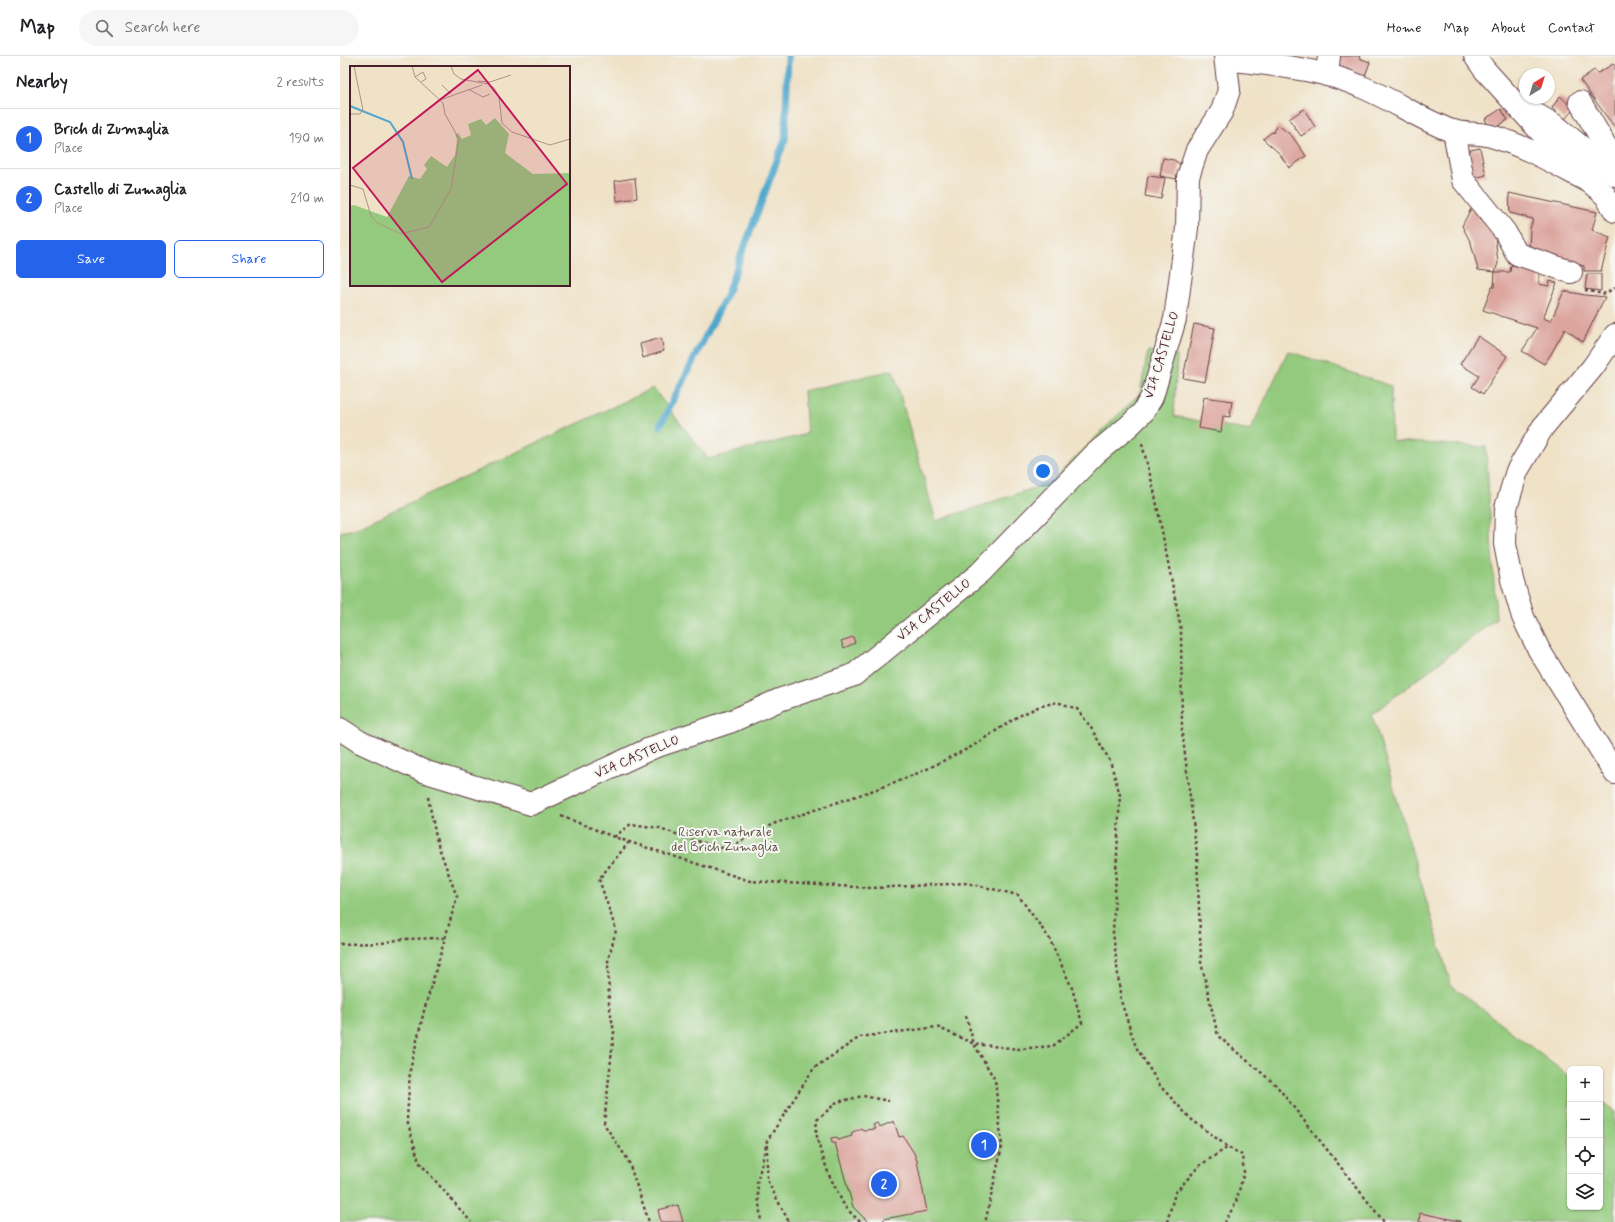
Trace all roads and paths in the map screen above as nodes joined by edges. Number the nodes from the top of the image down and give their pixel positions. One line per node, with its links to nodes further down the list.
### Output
1 (1475, 56): 4 (street)
2 (1226, 57): 3 (street); 13 (street, VIA CASTELLO)
3 (1328, 66): 6 (street)
4 (1514, 102): 8 (street); 9 (street)
5 (1580, 102): 7 (street)
6 (1454, 132): 9 (street); 11 (street)
7 (1615, 162)
8 (1615, 175)
9 (1590, 182): 10 (street)
10 (1615, 211)
11 (1571, 272)
12 (1615, 335): 16 (street)
13 (1130, 425): 17 (street, VIA CASTELLO); 27 (path)
14 (340, 729): 15 (street)
15 (423, 771): 17 (street); 20 (path)
16 (1615, 773)
17 (531, 804): 18 (path)
18 (614, 837): 19 (path); 26 (path)
19 (629, 842): 23 (path); 29 (path)
20 (445, 938): 21 (path); 28 (path)
21 (340, 944)
22 (966, 1016): 23 (path)
23 (974, 1044): 25 (path); 33 (path)
24 (889, 1101): 32 (path)
25 (767, 1141): 30 (path); 31 (path)
26 (1228, 1147): 34 (path); 35 (path)
27 (1381, 1220): 36 (path); 37 (path)
28 (471, 1222)
29 (649, 1222)
30 (761, 1222)
31 (789, 1222)
32 (860, 1222)
33 (984, 1222)
34 (1167, 1222)
35 (1225, 1222)
36 (1377, 1222)
37 (1384, 1222)

